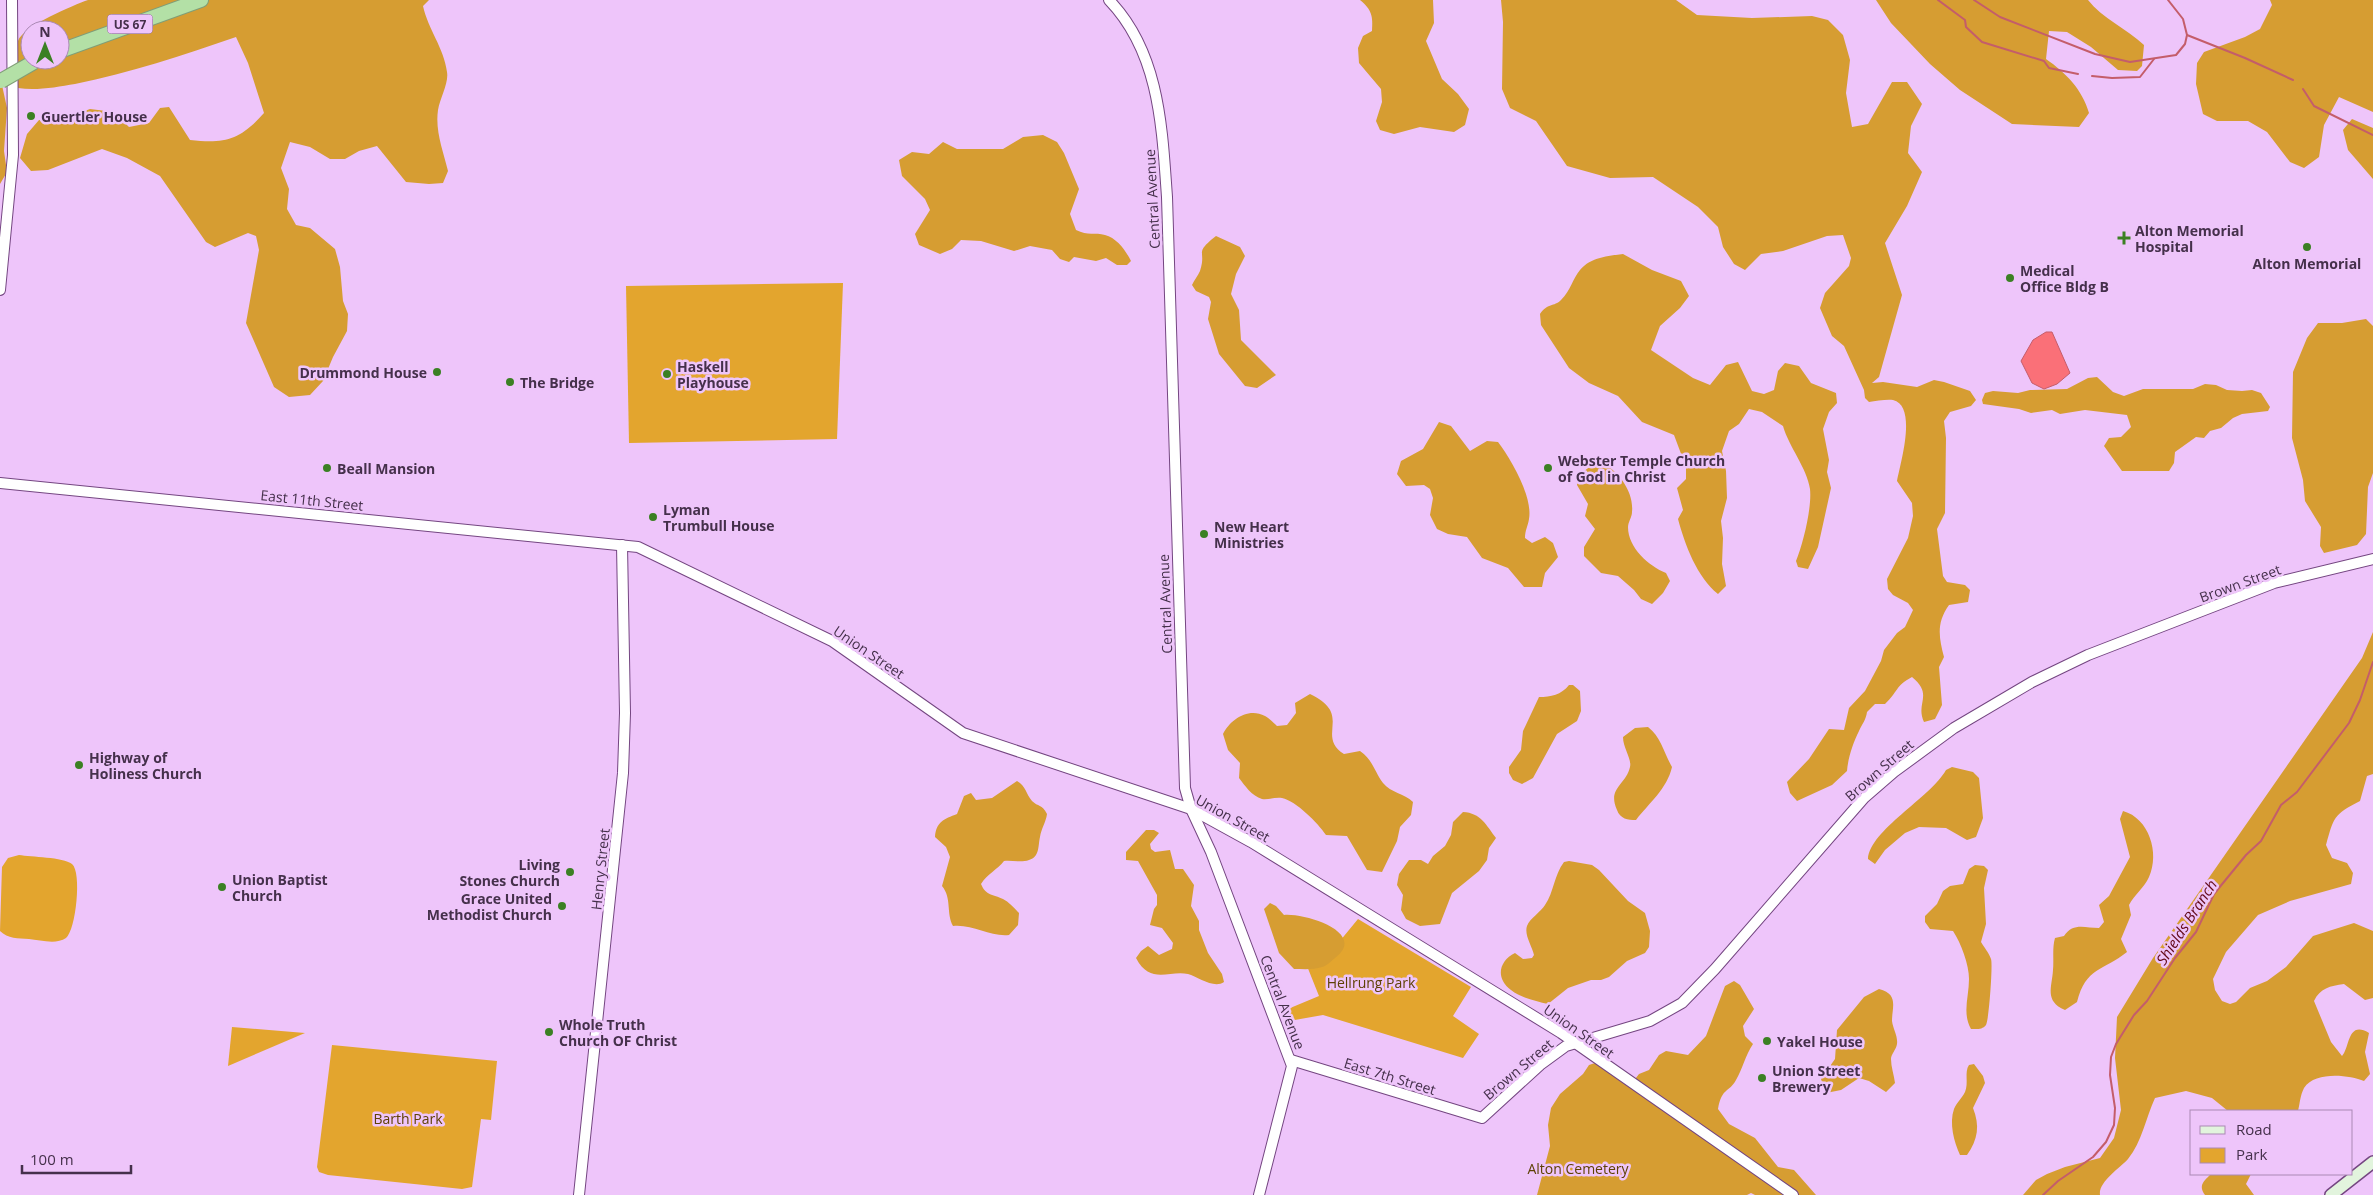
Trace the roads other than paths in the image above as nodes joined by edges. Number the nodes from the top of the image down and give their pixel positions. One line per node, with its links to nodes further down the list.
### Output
1 (12, 0): 7 (street)
2 (202, 0): 4 (highway, US 67)
3 (1109, 0): 11 (street, Central Avenue)
4 (70, 47)
5 (21, 70): 6 (highway, bridge)
6 (0, 82)
7 (0, 290)
8 (0, 483): 9 (street, East 11th Street)
9 (622, 545): 11 (street, Union Street); 16 (street, Henry Street)
10 (2373, 559): 12 (street, Brown Street)
11 (1191, 809): 12 (street, Union Street); 13 (street, Central Avenue)
12 (1574, 1043): 14 (street, Brown Street); 18 (street, Union Street)
13 (1291, 1060): 14 (street, East 7th Street); 17 (street, Central Avenue)
14 (1482, 1118)
15 (2373, 1162): 19 (main road)
16 (579, 1195)
17 (1258, 1195)
18 (1792, 1195)
19 (2331, 1195)

